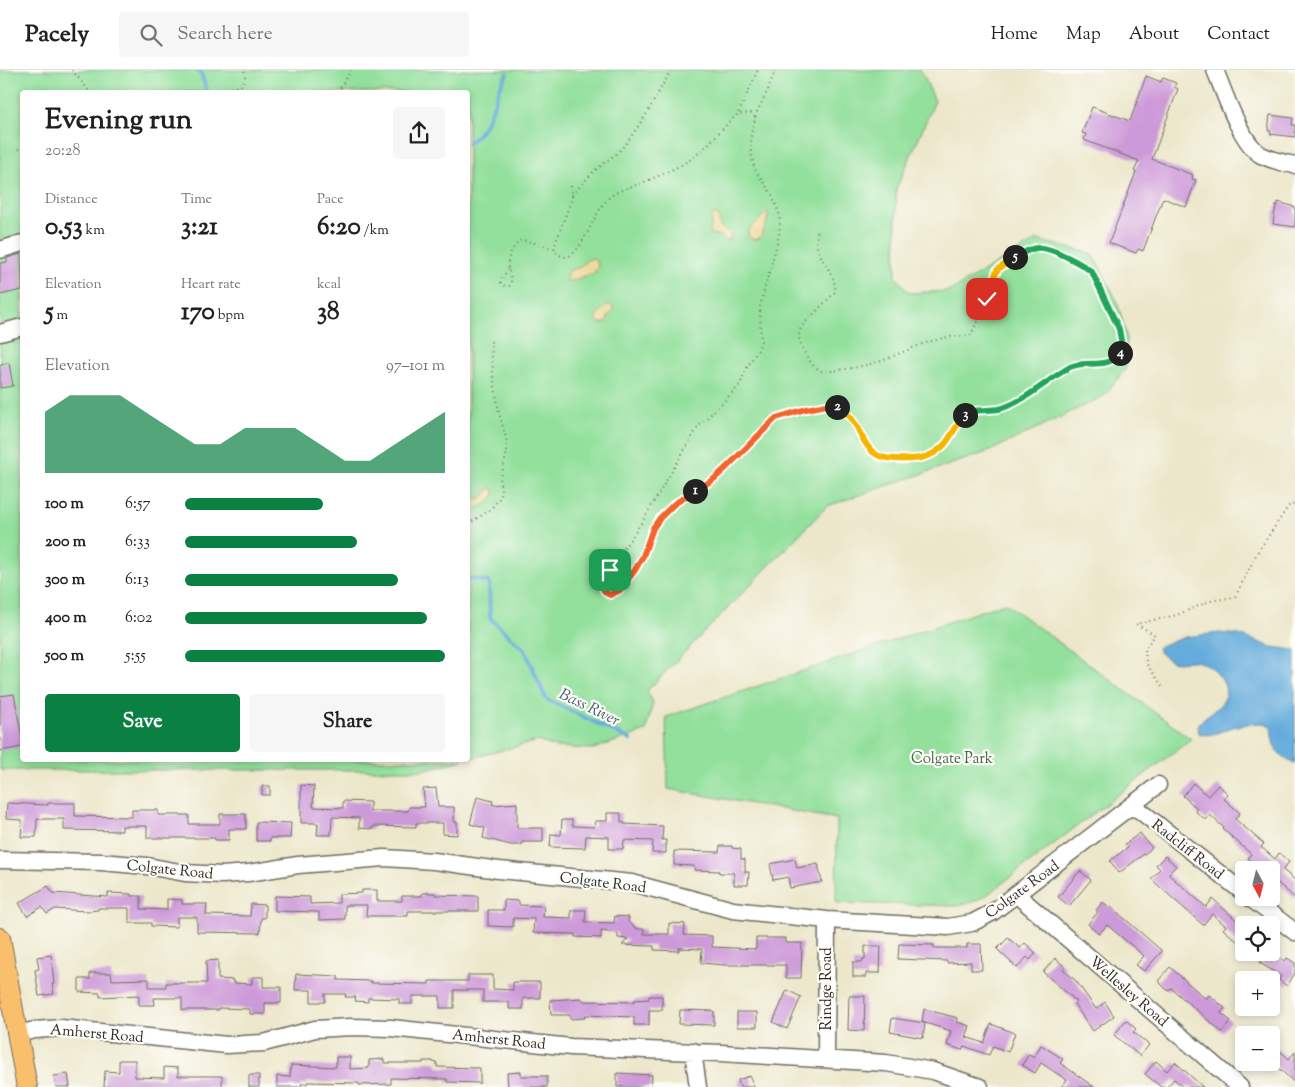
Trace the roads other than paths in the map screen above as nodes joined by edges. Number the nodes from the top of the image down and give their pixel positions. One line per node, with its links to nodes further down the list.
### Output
1 (1215, 70): 2 (street)
2 (1295, 165)
3 (20, 244): 4 (street)
4 (0, 250)
5 (20, 328): 6 (street)
6 (0, 333)
7 (1158, 785): 8 (street, Colgate Road)
8 (1131, 808): 10 (street, Radcliff Road); 11 (street, Colgate Road)
9 (0, 860): 13 (street, Colgate Road)
10 (1235, 886)
11 (1017, 895): 13 (street, Colgate Road); 22 (street, Wellesley Road)
12 (1261, 906): 14 (street)
13 (827, 920): 18 (street, Rindge Road)
14 (1295, 932)
15 (0, 938): 16 (main road)
16 (17, 1034): 17 (street, Amherst Road); 19 (main road)
17 (692, 1052): 18 (street, Amherst Road); 20 (street)
18 (826, 1058): 21 (street, Amherst Road)
19 (27, 1087)
20 (698, 1087)
21 (980, 1087)
22 (1240, 1087)

